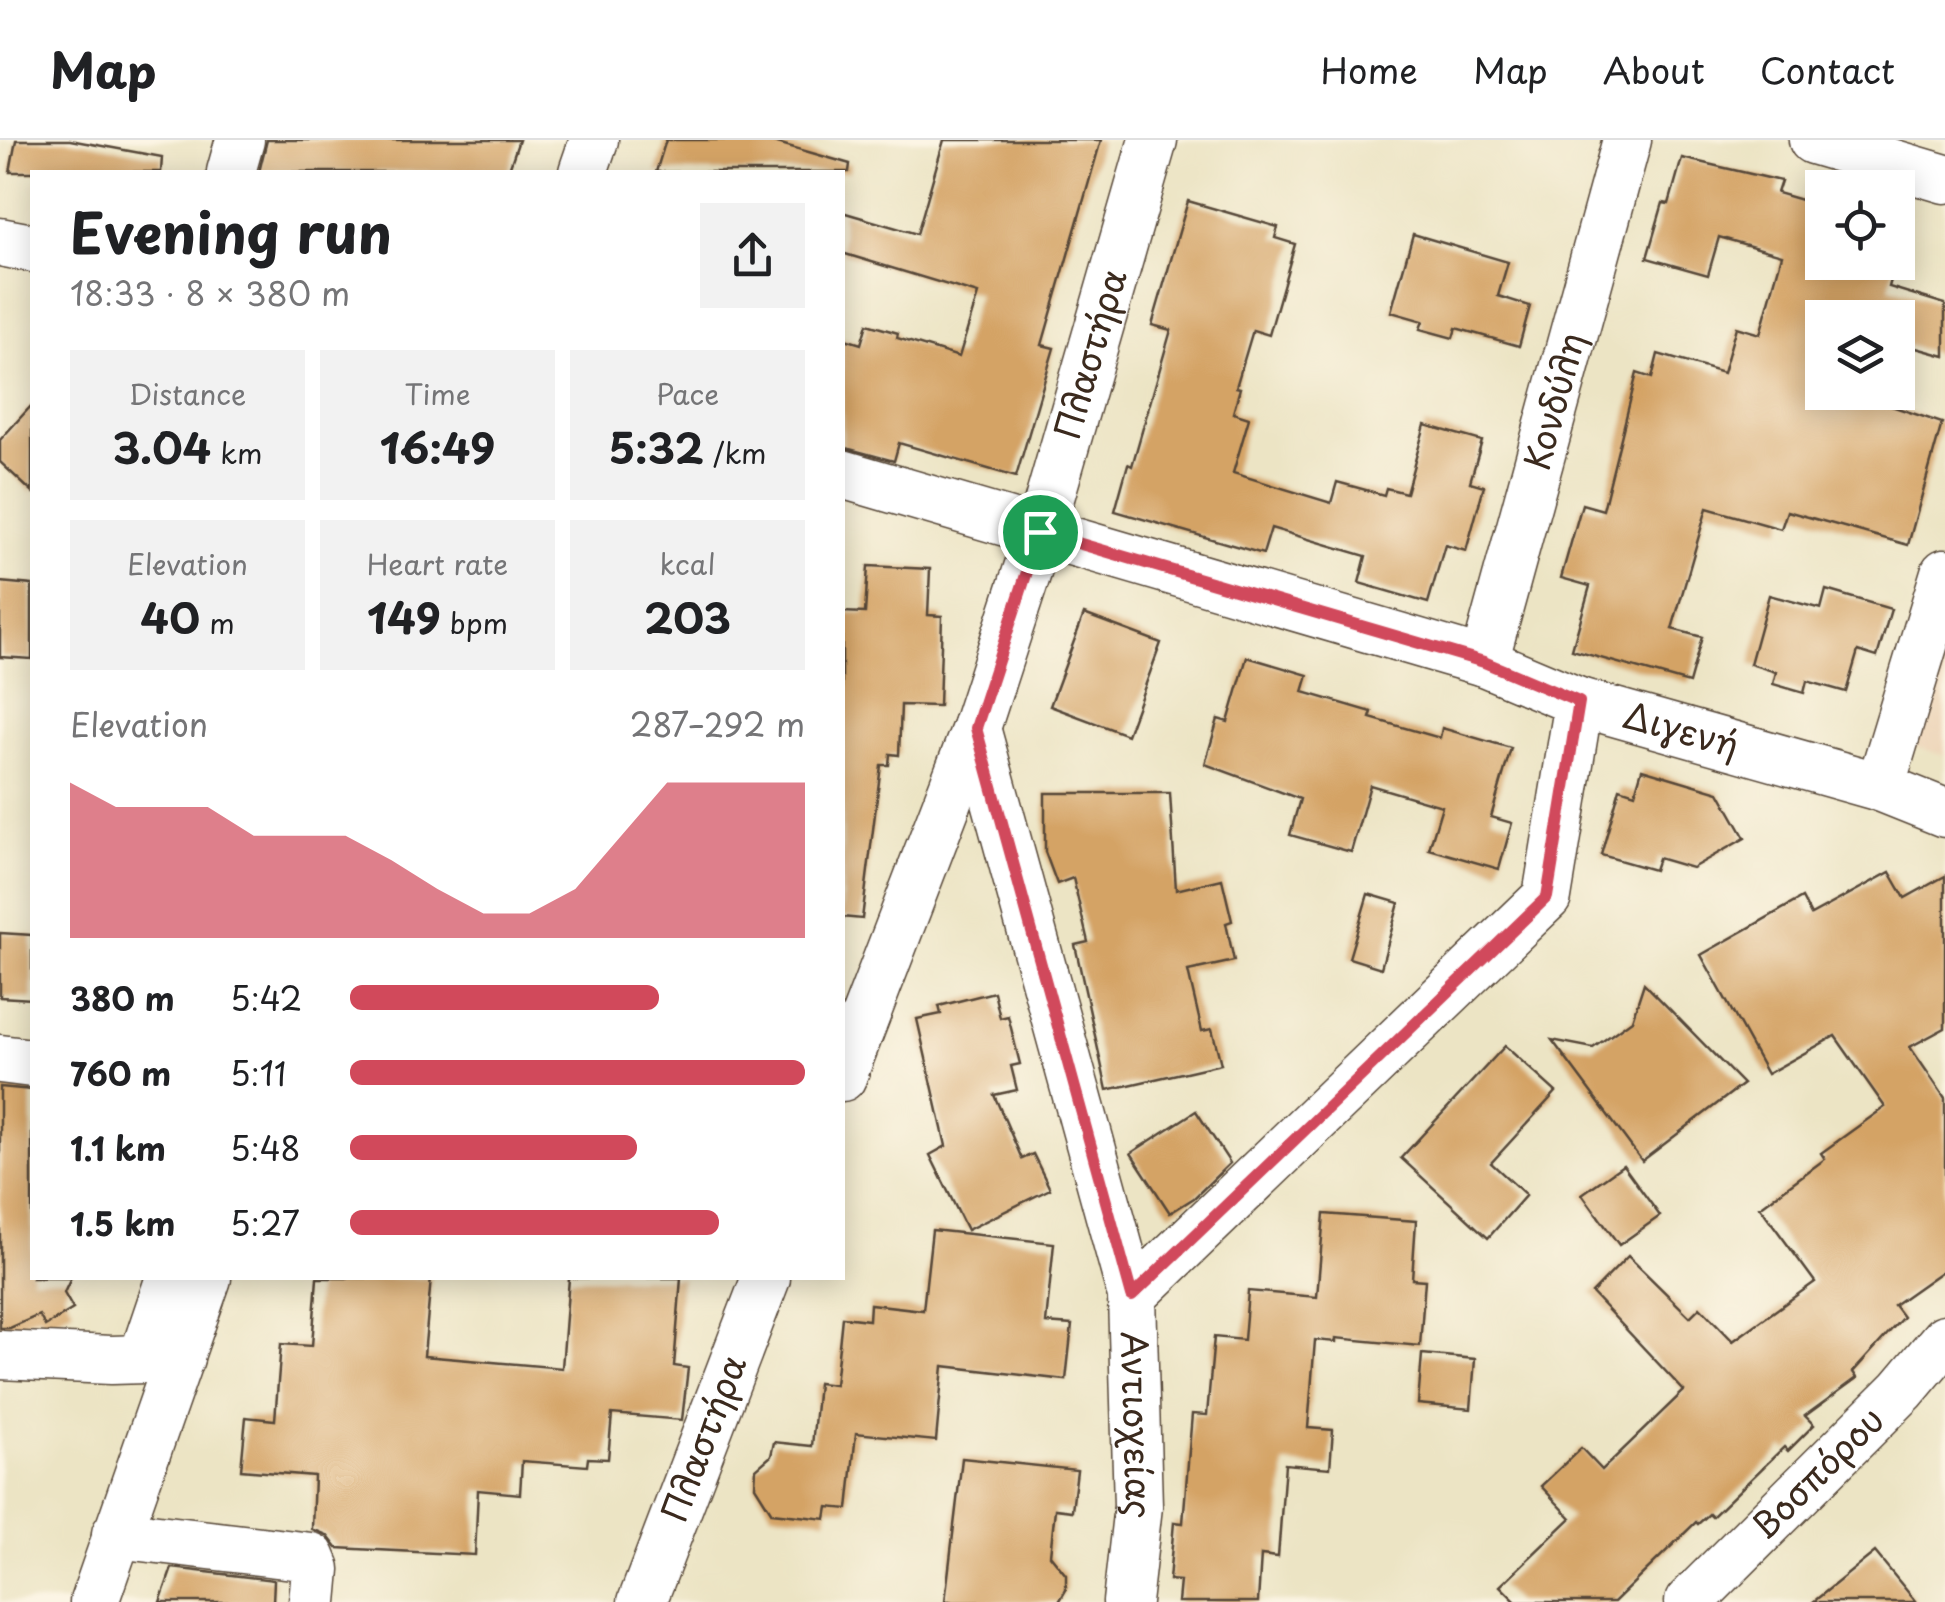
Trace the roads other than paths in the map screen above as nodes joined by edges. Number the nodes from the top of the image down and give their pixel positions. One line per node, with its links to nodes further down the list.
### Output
1 (240, 140): 6 (street)
2 (594, 140): 7 (street)
3 (1153, 140): 12 (street, Πλαστήρα)
4 (1627, 140): 14 (street, Κονδύλη)
5 (1812, 140): 8 (street)
6 (232, 170)
7 (584, 170)
8 (1945, 179)
9 (0, 242): 10 (street)
10 (30, 248)
11 (845, 475): 12 (street, Διγενή)
12 (1040, 532): 14 (street, Διγενή); 16 (street, Πλαστήρα)
13 (1945, 573): 17 (street)
14 (1484, 662): 15 (street, Διγενή)
15 (1579, 702): 17 (street, Διγενή); 25 (street)
16 (976, 728): 21 (street, Πλαστήρα); 25 (street, Αντιοχείας)
17 (1880, 787): 18 (street, Διγενή)
18 (1945, 813)
19 (0, 1059): 20 (street)
20 (30, 1063)
21 (845, 1069)
22 (170, 1280): 28 (street)
23 (206, 1280): 28 (street)
24 (765, 1280): 32 (street, Πλαστήρα)
25 (1132, 1296): 33 (street, Αντιοχείας)
26 (1945, 1340): 34 (street, Βοσπόρου)
27 (0, 1355): 28 (street)
28 (162, 1358): 29 (street)
29 (116, 1534): 30 (street); 31 (street)
30 (94, 1602)
31 (313, 1602)
32 (642, 1602)
33 (1127, 1602)
34 (1690, 1602)

